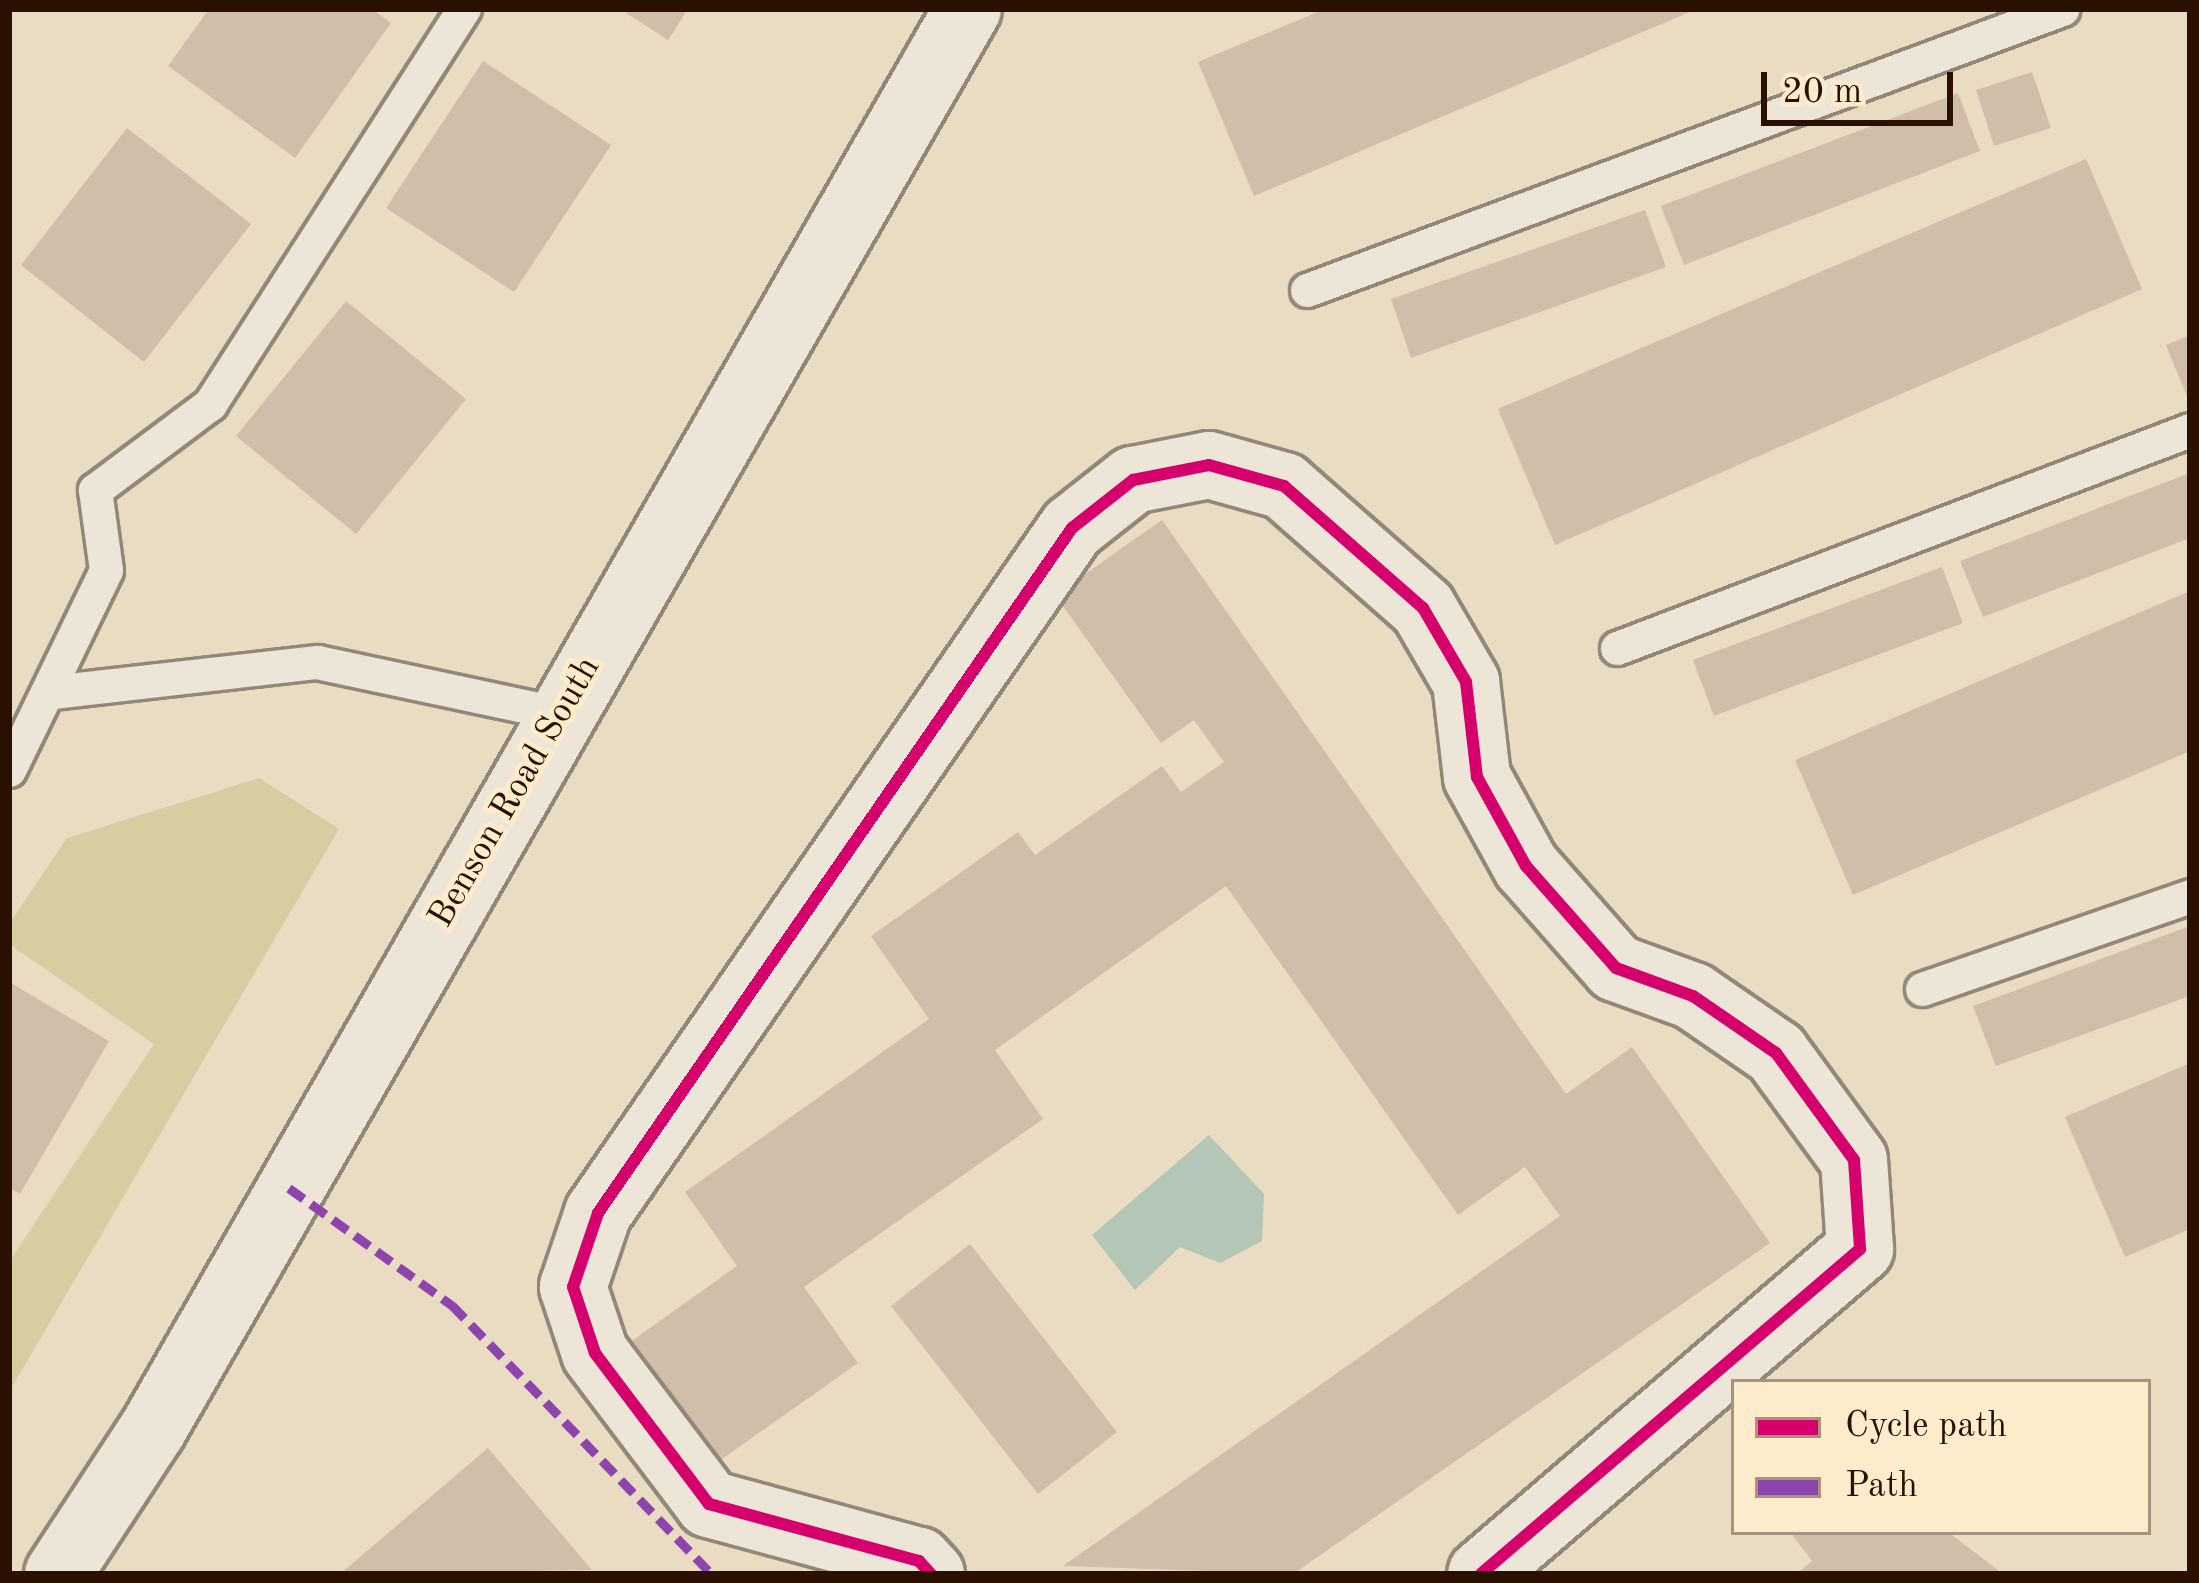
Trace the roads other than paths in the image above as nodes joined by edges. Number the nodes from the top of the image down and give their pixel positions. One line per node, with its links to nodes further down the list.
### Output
1 (464, 9): 7 (lane)
2 (968, 9): 8 (street, Benson Road South)
3 (2062, 9): 4 (lane)
4 (1307, 290)
5 (2190, 430): 6 (lane)
6 (1617, 648)
7 (52, 692): 8 (lane); 9 (lane)
8 (561, 714): 12 (street, Benson Road South)
9 (9, 770)
10 (2190, 896): 11 (lane)
11 (1922, 989)
12 (58, 1574)
13 (931, 1574): 14 (street)
14 (1481, 1574)

